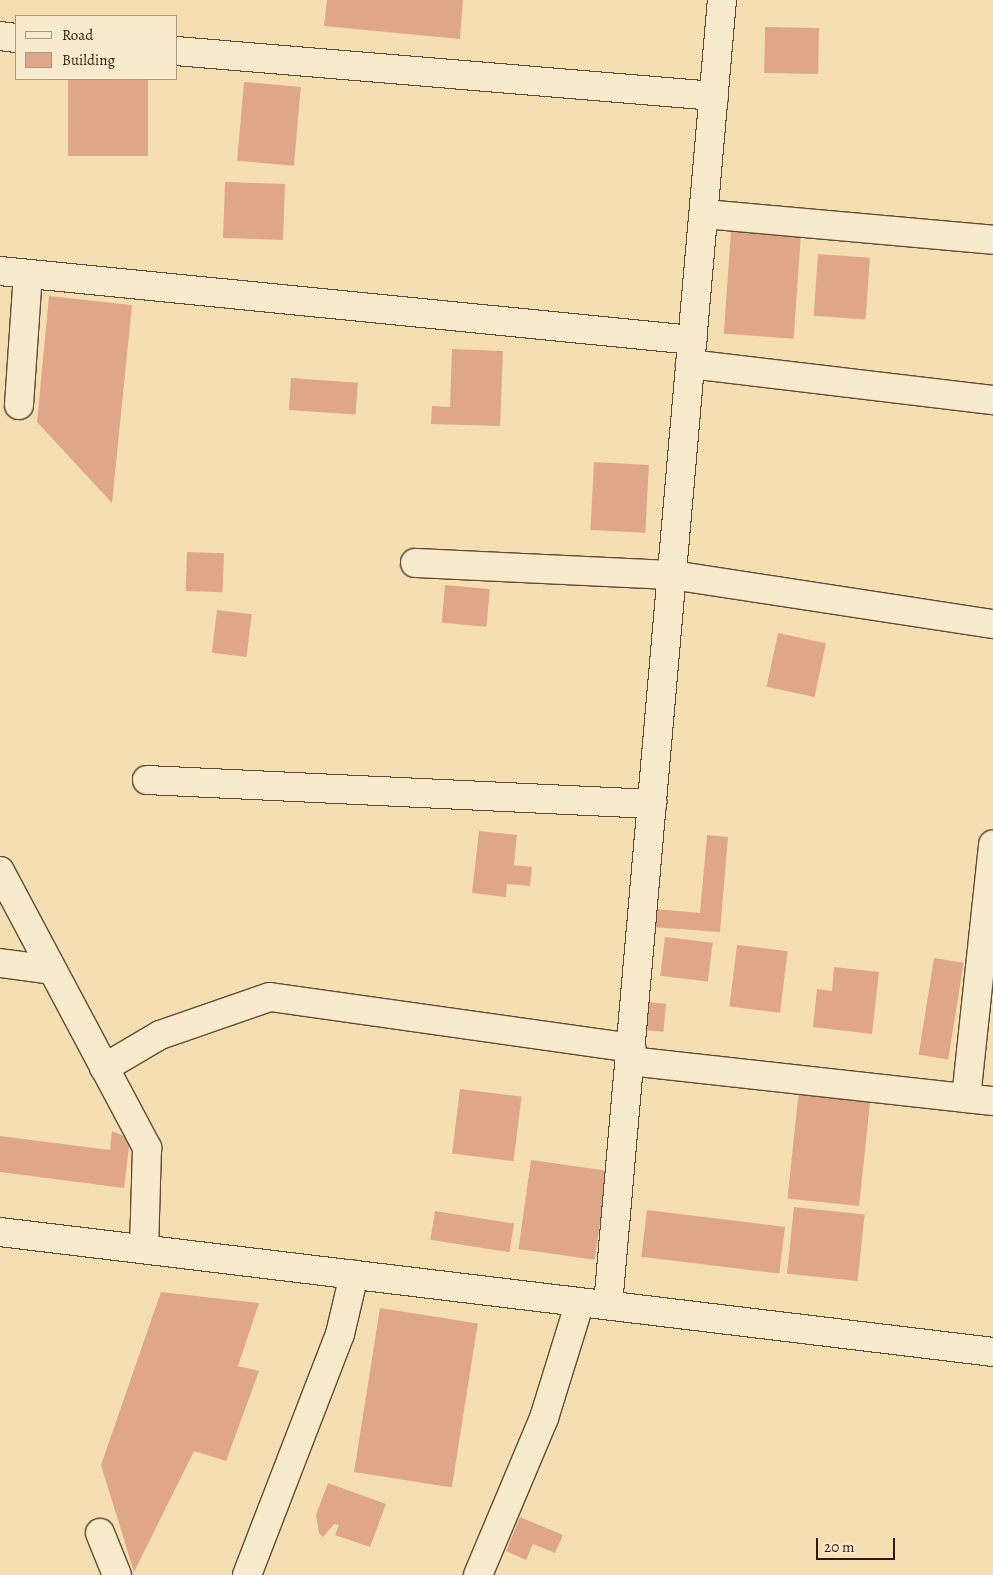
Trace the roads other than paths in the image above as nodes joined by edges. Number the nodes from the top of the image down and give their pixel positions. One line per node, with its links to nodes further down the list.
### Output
1 (722, 0): 5 (street)
2 (0, 36): 3 (street)
3 (15, 38)
4 (178, 51): 5 (street)
5 (714, 96): 6 (street)
6 (704, 214): 7 (street); 10 (street)
7 (993, 240)
8 (0, 271): 9 (street)
9 (28, 274): 10 (street); 12 (street)
10 (692, 352): 11 (street); 14 (street)
11 (993, 400)
12 (19, 405)
13 (415, 563): 14 (street)
14 (672, 575): 15 (street); 17 (street)
15 (993, 624)
16 (147, 780): 17 (street)
17 (652, 804): 22 (street)
18 (992, 855): 24 (street)
19 (0, 871): 21 (street)
20 (0, 963): 21 (street)
21 (52, 970): 23 (street)
22 (630, 1055): 23 (street); 24 (street); 30 (street)
23 (104, 1068): 27 (street)
24 (966, 1098): 25 (street)
25 (993, 1101)
26 (1, 1235): 27 (street)
27 (144, 1250): 28 (street)
28 (354, 1275): 29 (street); 34 (street)
29 (580, 1302): 30 (street); 35 (street)
30 (608, 1306): 31 (street)
31 (993, 1352)
32 (100, 1533): 33 (street)
33 (117, 1575)
34 (247, 1575)
35 (478, 1575)

